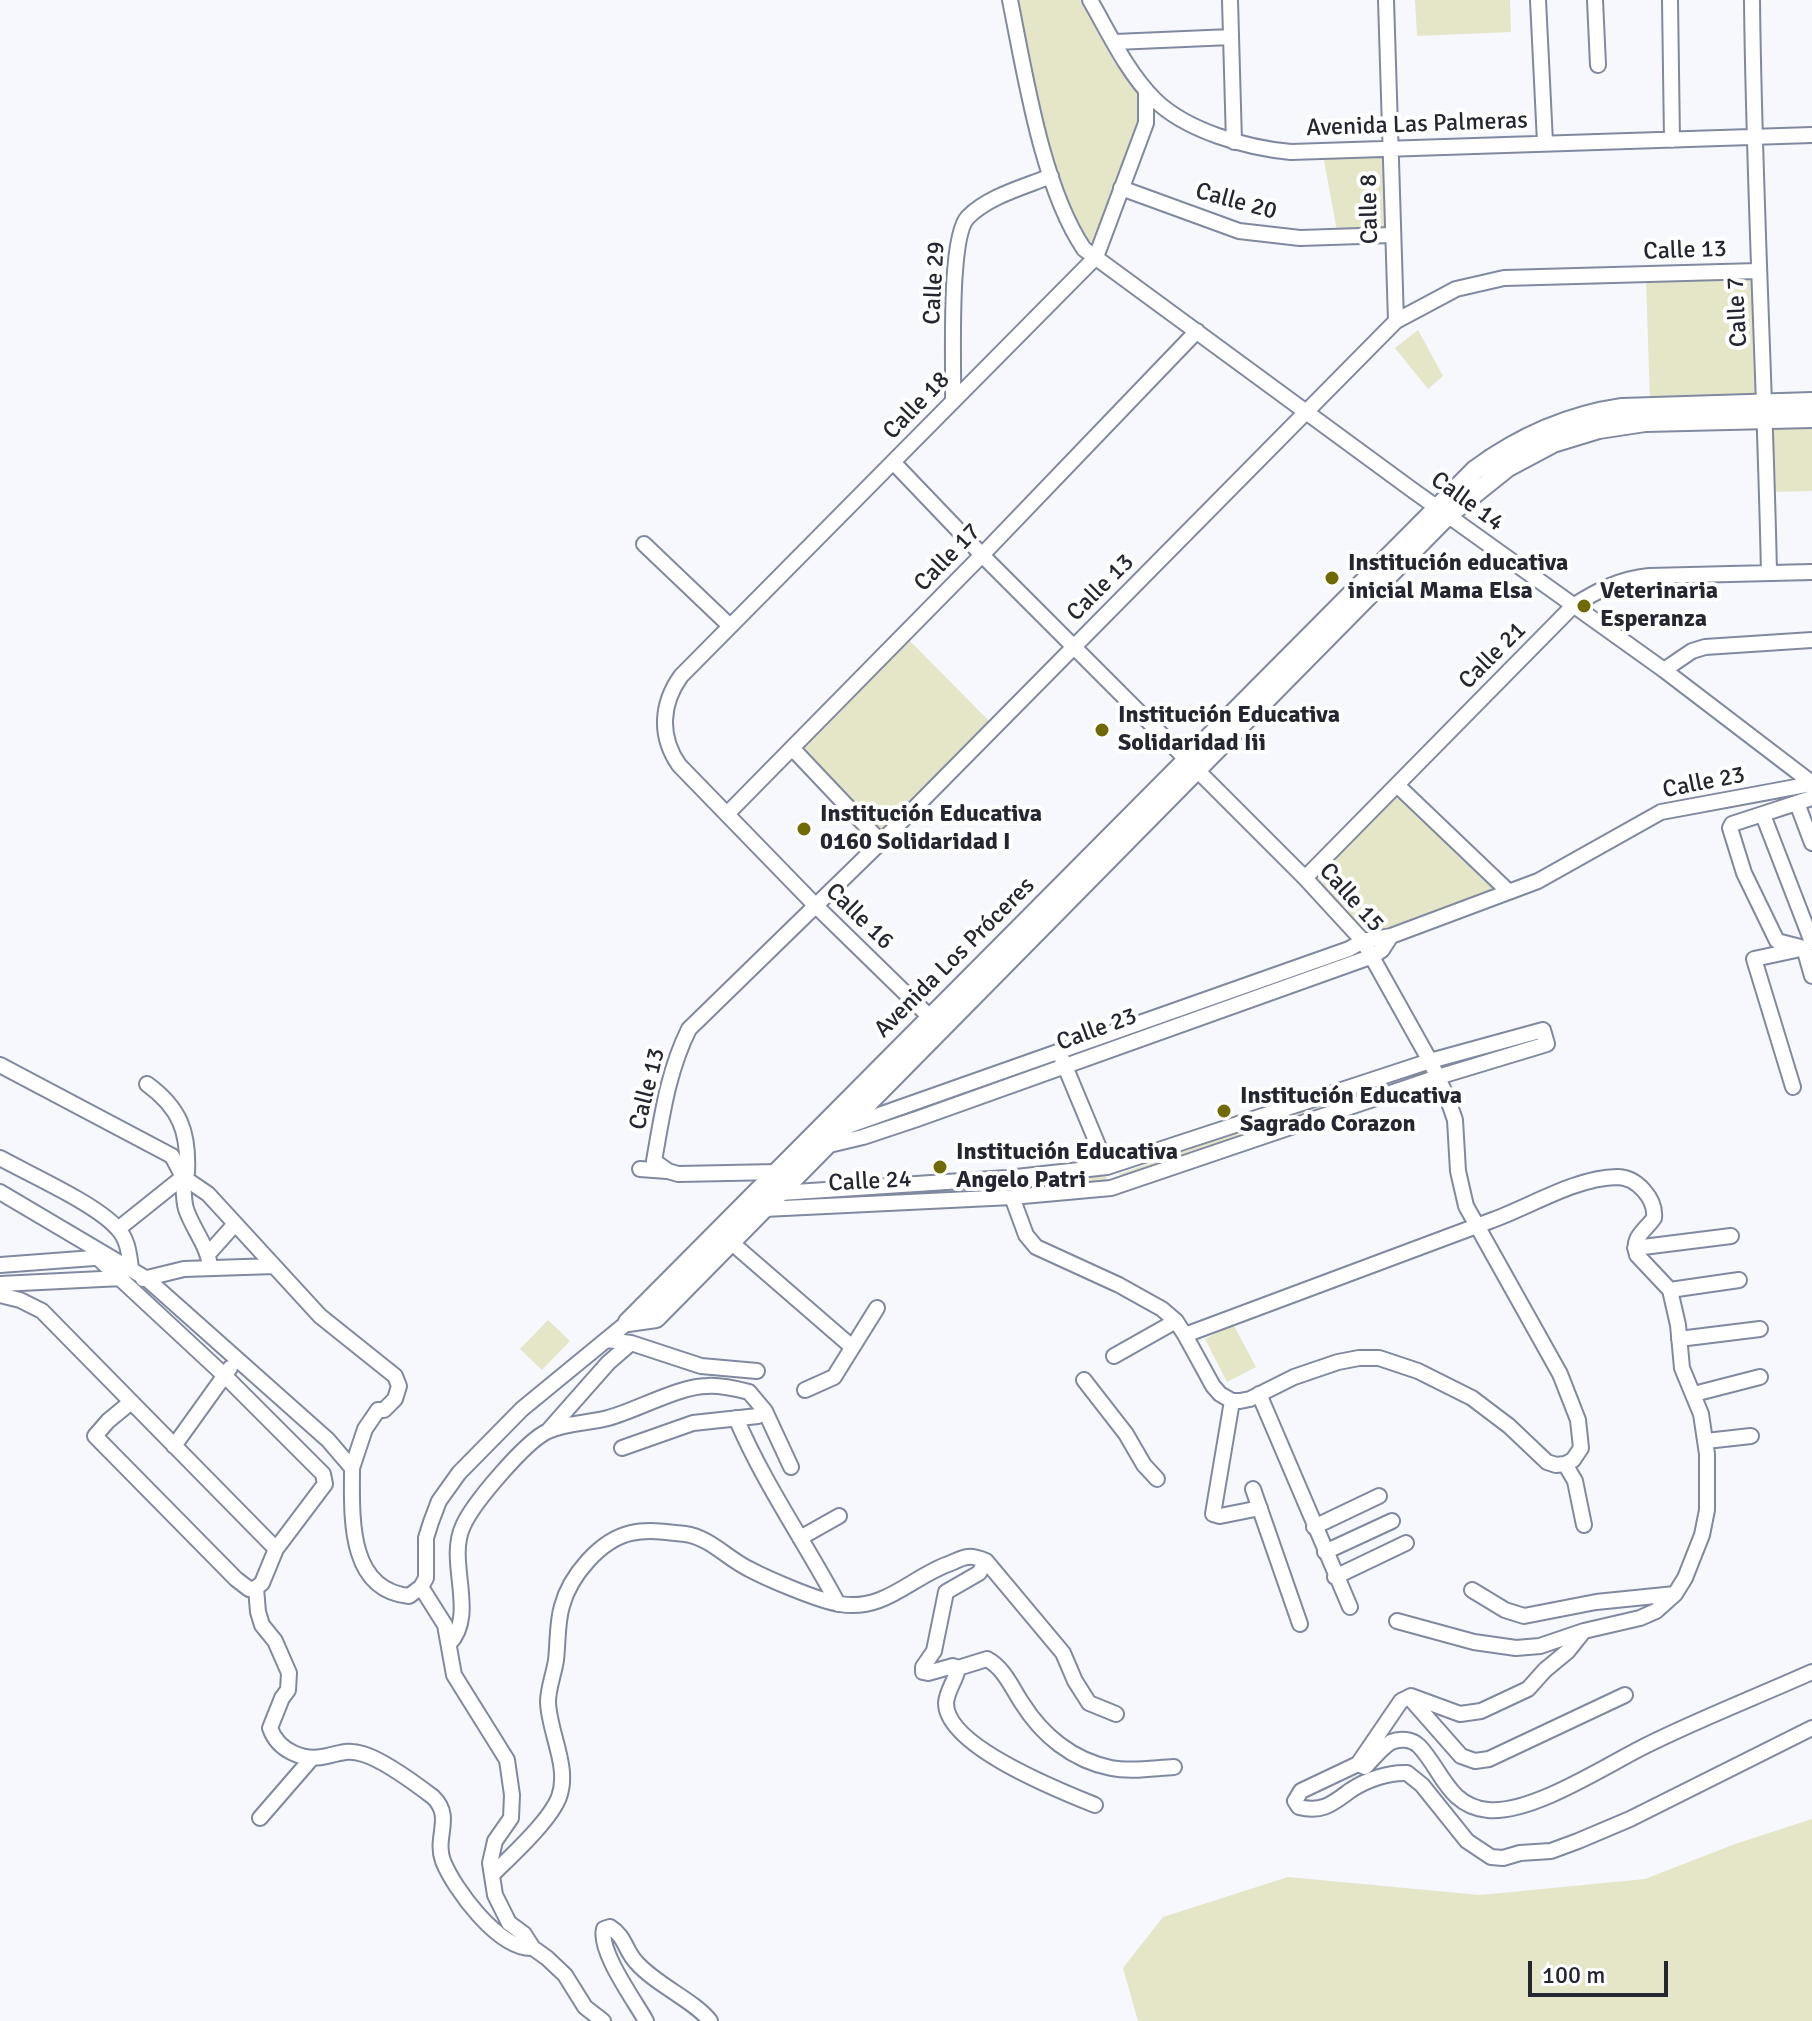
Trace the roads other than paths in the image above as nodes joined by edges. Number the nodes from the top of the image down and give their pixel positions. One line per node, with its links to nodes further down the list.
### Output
1 (1010, 0): 19 (street, Calle 14)
2 (1090, 0): 10 (street, Avenida Las Palmeras)
3 (1230, 0): 9 (street)
4 (1386, 0): 18 (street, Calle 8)
5 (1538, 0): 17 (street)
6 (1595, 0): 11 (street)
7 (1670, 0): 15 (street)
8 (1752, 0): 14 (street, Calle 7)
9 (1231, 37): 10 (street); 16 (street)
10 (1115, 42): 12 (street, Avenida Las Palmeras)
11 (1598, 65)
12 (1146, 90): 16 (street, Avenida Las Palmeras); 20 (street, Calle 18)
13 (1812, 135): 14 (street, Avenida Las Palmeras)
14 (1753, 137): 15 (street, Avenida Las Palmeras); 23 (street, Calle 7)
15 (1672, 140): 17 (street, Avenida Las Palmeras)
16 (1234, 142): 18 (street, Avenida Las Palmeras)
17 (1545, 142): 18 (street, Avenida Las Palmeras)
18 (1390, 149): 21 (street, Calle 8)
19 (1051, 176): 22 (street, Calle 14); 26 (street, Calle 29)
20 (1121, 188): 21 (street, Calle 20); 22 (street, Calle 18)
21 (1391, 235): 24 (street, Calle 8)
22 (1096, 257): 25 (street, Calle 14); 26 (street, Calle 18)
23 (1758, 271): 24 (street, Calle 13); 29 (street, Calle 7)
24 (1396, 321): 28 (street, Calle 13)
25 (1197, 331): 28 (street, Calle 14); 34 (street, Calle 17)
26 (953, 399): 31 (street, Calle 18)
27 (1812, 402): 29 (main road, Avenida Los Próceres)
28 (1306, 412): 32 (street, Calle 14); 40 (street, Calle 13)
29 (1765, 412): 30 (main road, Avenida Los Próceres); 32 (main road, Avenida Los Próceres); 36 (street, Calle 7)
30 (1812, 418)
31 (893, 462): 34 (street, Calle 15); 38 (street, Calle 18)
32 (1442, 511): 37 (street, Calle 14); 44 (main road, Avenida Los Próceres)
33 (644, 544): 38 (street)
34 (982, 555): 40 (street, Calle 15); 43 (street, Calle 17)
35 (1812, 572): 36 (street, Calle 21)
36 (1769, 573): 37 (street, Calle 21)
37 (1573, 606): 41 (street, Calle 14); 46 (street, Calle 21)
38 (730, 626): 42 (street, Calle 18)
39 (1812, 640): 41 (street)
40 (1074, 648): 44 (street, Calle 15); 50 (street, Calle 13)
41 (1664, 670): 45 (street, Calle 14)
42 (664, 722): 48 (street, Calle 16)
43 (792, 748): 48 (street, Calle 17); 50 (street)
44 (1191, 765): 52 (street, Calle 15); 60 (main road, Avenida Los Próceres)
45 (1812, 784): 53 (street, Calle 23)
46 (1397, 785): 52 (street, Calle 21); 53 (street)
47 (1805, 801): 49 (street); 51 (street)
48 (727, 814): 54 (street, Calle 16)
49 (1763, 815): 57 (street); 57 (street)
50 (881, 842): 54 (street, Calle 13)
51 (1812, 843)
52 (1305, 878): 56 (street, Calle 15)
53 (1508, 891): 55 (street, Calle 23)
54 (816, 906): 60 (street, Calle 16); 73 (street, Calle 13)
55 (1391, 936): 56 (street, Calle 23); 58 (street, Calle 23)
56 (1363, 941): 58 (street, Calle 15); 61 (street, Calle 23)
57 (1809, 945): 59 (street); 66 (street)
58 (1373, 956): 61 (street, Calle 23); 62 (street, Calle 15)
59 (1812, 976)
60 (936, 1023): 67 (main road, Avenida Los Próceres)
61 (1061, 1058): 67 (street, Calle 23); 68 (street, Calle 23); 70 (street)
62 (1430, 1061): 64 (street, Calle 15); 64 (street, Calle 24); 70 (street, Calle 24)
63 (0, 1065): 74 (street)
64 (1438, 1077): 77 (street, Calle 24); 80 (street, Calle 15)
65 (147, 1084): 74 (street)
66 (1793, 1087)
67 (839, 1122): 68 (main road, Avenida Los Próceres)
68 (820, 1141): 75 (main road, Avenida Los Próceres)
69 (0, 1158): 71 (street)
70 (1107, 1167): 75 (street, Calle 24)
71 (19, 1169): 76 (street); 81 (street)
72 (640, 1169): 73 (street, Calle 24)
73 (673, 1172): 75 (street, Calle 24)
74 (183, 1177): 79 (street); 81 (street); 86 (street)
75 (774, 1183): 78 (main road, Avenida Los Próceres)
76 (3, 1194): 85 (street)
77 (1012, 1197): 78 (street, Calle 24); 96 (street)
78 (758, 1204): 83 (main road, Avenida Los Próceres)
79 (235, 1224): 86 (street); 88 (street)
80 (1476, 1226): 84 (street); 99 (street); 124 (street, Calle 15)
81 (118, 1229): 89 (street)
82 (1731, 1236): 84 (street)
83 (724, 1237): 97 (main road, Avenida Los Próceres); 103 (street)
84 (1635, 1248): 93 (street)
85 (105, 1258): 87 (street); 89 (street)
86 (210, 1261): 88 (street); 90 (street)
87 (0, 1265)
88 (274, 1266): 126 (street)
89 (127, 1273): 90 (street); 92 (street); 107 (street)
90 (147, 1279): 105 (street)
91 (1739, 1280): 93 (street)
92 (0, 1284)
93 (1670, 1290): 100 (street)
94 (0, 1295): 114 (street)
95 (877, 1308): 103 (street)
96 (1176, 1321): 99 (street); 104 (street)
97 (628, 1322): 101 (street, Avenida Los Próceres)
98 (1760, 1329): 100 (street)
99 (1185, 1335): 113 (street)
100 (1679, 1339): 112 (street)
101 (607, 1340): 102 (street); 141 (street, Avenida Los Próceres)
102 (631, 1343): 106 (street); 119 (street)
103 (852, 1347): 110 (street)
104 (1114, 1356)
105 (239, 1359): 107 (street); 117 (street)
106 (757, 1371)
107 (224, 1375): 115 (street); 122 (street)
108 (1760, 1377): 112 (street)
109 (1084, 1380): 127 (street)
110 (805, 1390)
111 (1259, 1394): 113 (street); 124 (street); 134 (street)
112 (1694, 1394): 121 (street)
113 (1232, 1401): 130 (street)
114 (131, 1402): 122 (street); 142 (street)
115 (255, 1406): 117 (street); 137 (street)
116 (765, 1411): 118 (street); 119 (street); 125 (street)
117 (298, 1413): 126 (street)
118 (736, 1418): 123 (street); 135 (street)
119 (548, 1431): 150 (street)
120 (1751, 1436): 121 (street)
121 (1706, 1441): 144 (street)
122 (174, 1446): 137 (street)
123 (622, 1448)
124 (1561, 1464): 133 (street)
125 (791, 1467)
126 (352, 1468): 141 (street)
127 (1157, 1479)
128 (1253, 1489): 130 (street)
129 (1379, 1496): 134 (street)
130 (1260, 1508): 148 (street)
131 (839, 1516): 135 (street)
132 (1392, 1521): 138 (street)
133 (1584, 1525)
134 (1314, 1527): 138 (street)
135 (800, 1538): 145 (street)
136 (1406, 1543): 140 (street)
137 (276, 1549): 142 (street)
138 (1325, 1552): 140 (street)
139 (986, 1561): 145 (street); 151 (street); 155 (street)
140 (1335, 1577): 146 (street)
141 (421, 1587): 150 (street)
142 (256, 1588): 157 (street)
143 (1472, 1590): 144 (street)
144 (1675, 1594): 149 (street)
145 (838, 1604): 162 (street)
146 (1350, 1607)
147 (1397, 1621): 149 (street)
148 (1300, 1624)
149 (1584, 1631): 154 (street)
150 (449, 1644): 162 (street)
151 (958, 1668): 159 (street); 160 (street)
152 (1812, 1672): 158 (street)
153 (1625, 1695): 154 (street)
154 (1409, 1697): 158 (street)
155 (1116, 1714)
156 (1812, 1728): 158 (street)
157 (312, 1758): 161 (street); 163 (street)
158 (1358, 1764)
159 (1174, 1767)
160 (1095, 1805)
161 (260, 1818)
162 (492, 1875): 163 (street)
163 (533, 1948): 164 (street)
164 (603, 2021)
165 (646, 2021): 166 (street)
166 (710, 2021)

